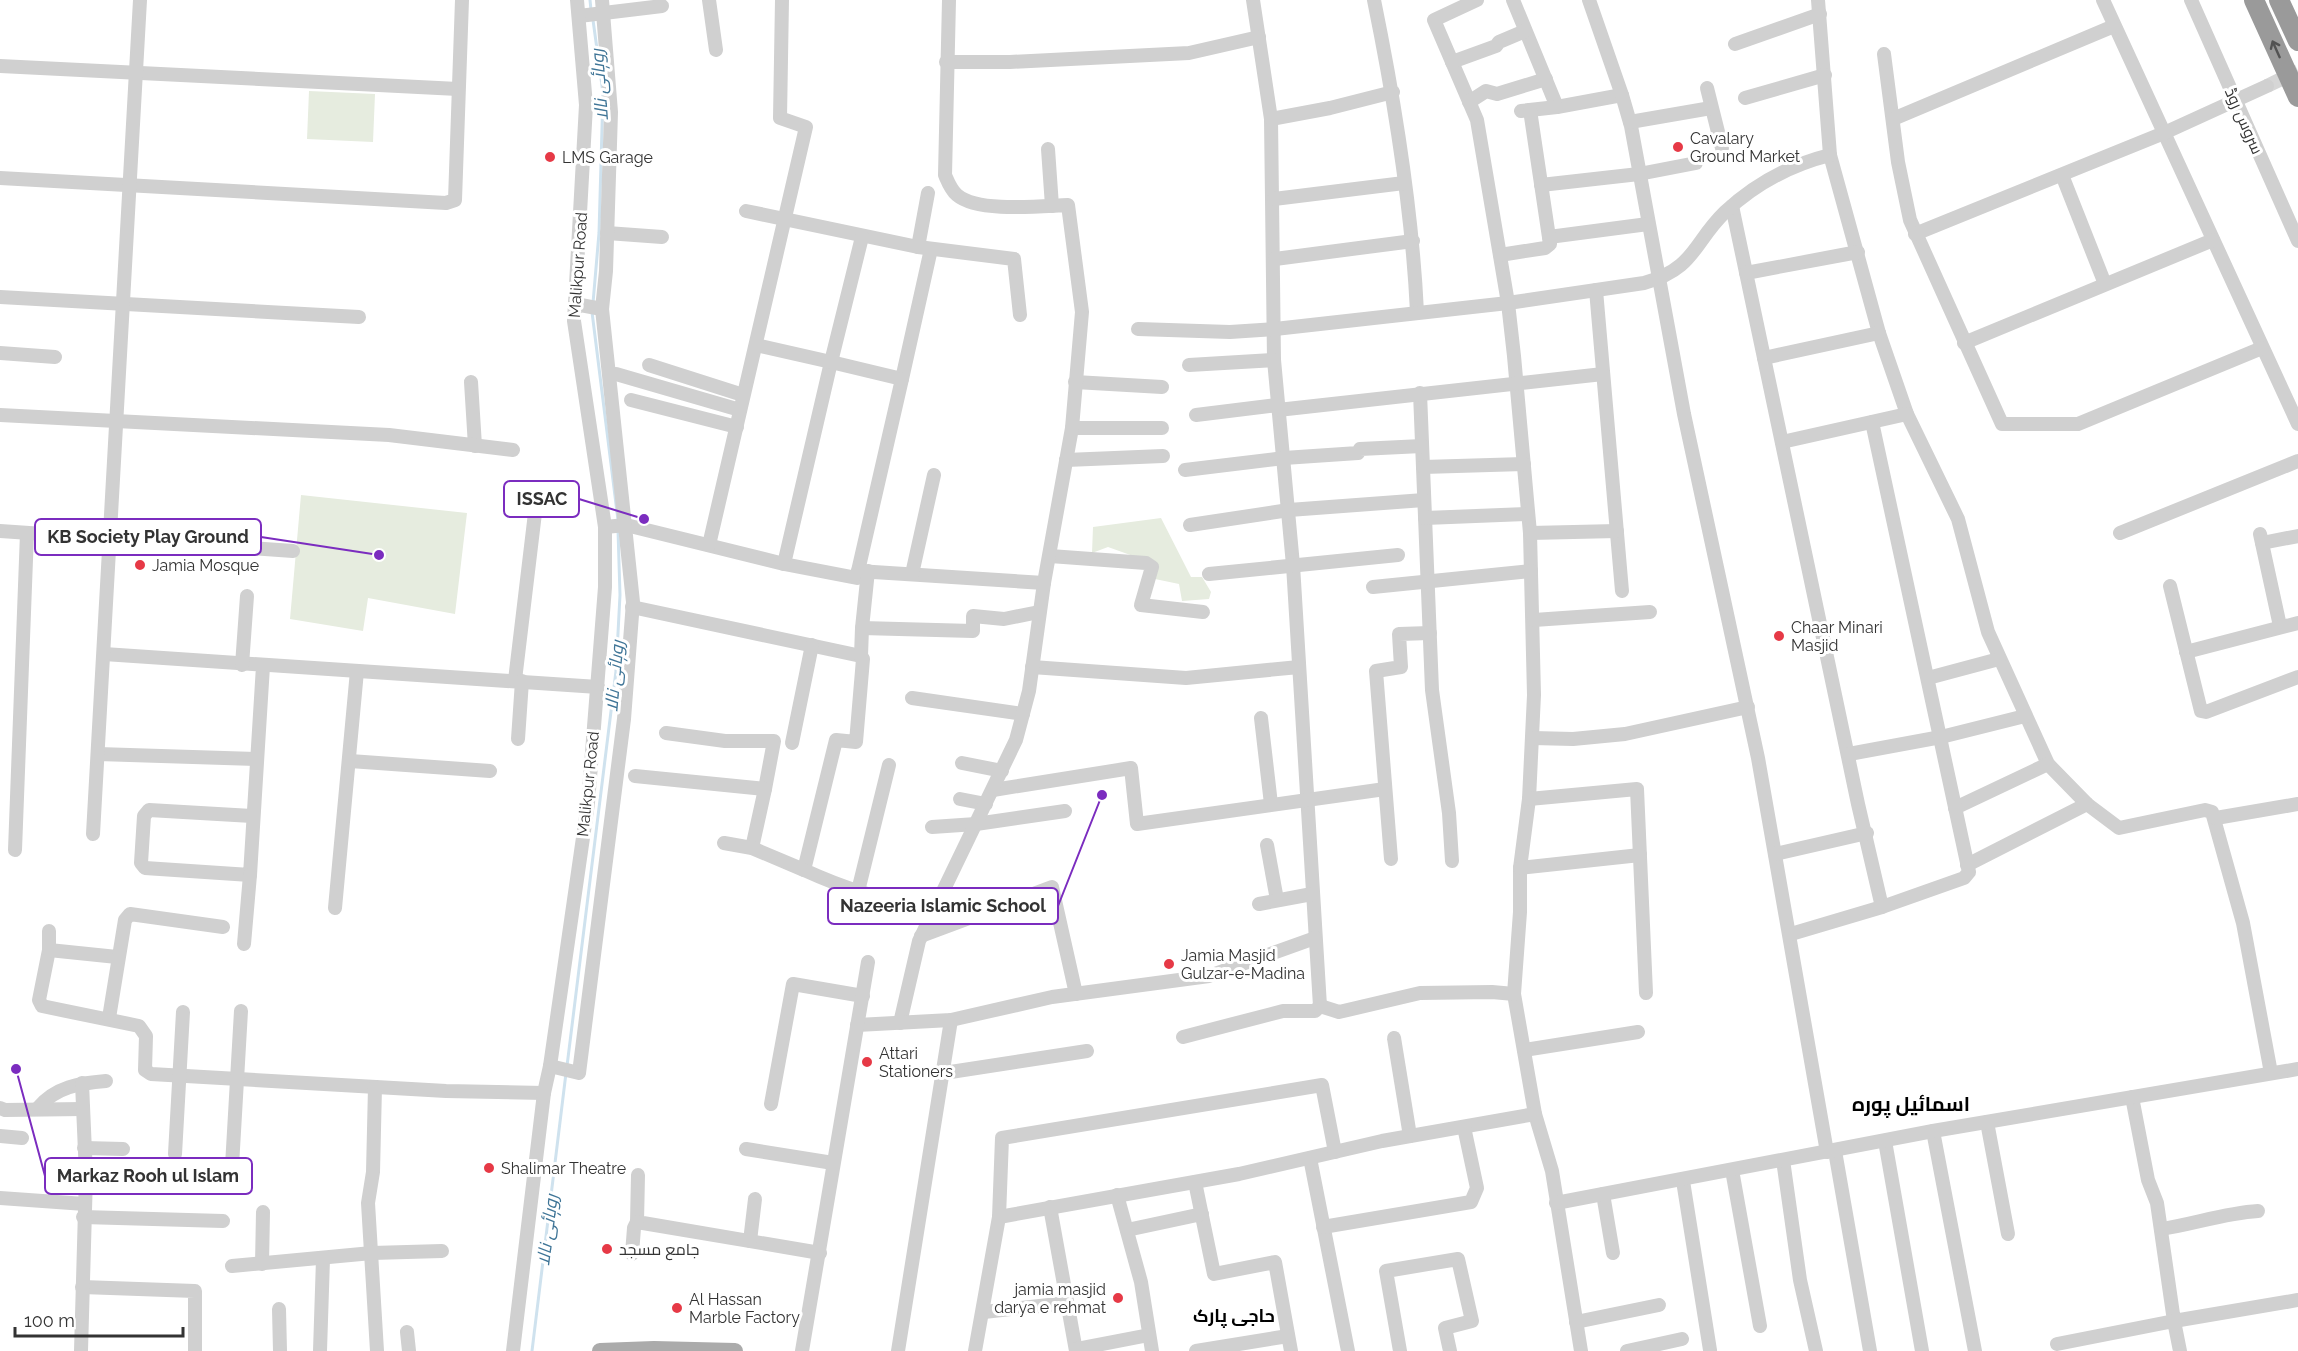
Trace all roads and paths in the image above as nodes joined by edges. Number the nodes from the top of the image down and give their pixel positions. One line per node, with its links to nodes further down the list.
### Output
1 (140, 0): 31 (street)
2 (462, 0): 36 (street)
3 (577, 0): 20 (street, Malikpur Road)
4 (709, 0): 26 (street)
5 (782, 0): 64 (street)
6 (949, 0): 28 (street)
7 (1253, 0): 23 (street)
8 (1374, 0): 37 (street)
9 (1477, 0): 29 (street)
10 (1513, 0): 22 (street)
11 (1589, 0): 38 (street)
12 (1818, 0): 19 (street)
13 (2103, 0): 21 (street)
14 (2191, 0): 41 (street, سروس روڈ)
15 (2254, 0): 40 (highway, one-way to 15)
16 (2279, 0): 24 (highway)
17 (603, 6): 18 (street); 20 (street); 66 (street)
18 (662, 6)
19 (1820, 14): 25 (street); 32 (street)
20 (583, 15): 85 (street, Malikpur Road)
21 (2114, 27): 46 (street); 48 (street)
22 (1526, 31): 29 (street); 33 (street)
23 (1259, 37): 28 (street); 45 (street)
24 (2298, 41)
25 (1734, 44)
26 (716, 50)
27 (1884, 54): 46 (street)
28 (946, 62): 61 (street)
29 (1452, 62): 42 (street)
30 (0, 66): 31 (street)
31 (135, 71): 36 (street); 58 (street)
32 (1825, 75): 39 (street); 51 (street)
33 (1546, 80): 42 (street); 43 (street)
34 (2267, 86): 41 (street)
35 (1707, 88): 44 (street)
36 (458, 89): 58 (street)
37 (1393, 92): 45 (street); 56 (street)
38 (1622, 95): 43 (street); 47 (street)
39 (1745, 98)
40 (2298, 98)
41 (2236, 101): 48 (street); 73 (street, سروس روڈ)
42 (1469, 102): 76 (street)
43 (1557, 107): 57 (street)
44 (1711, 108): 47 (street); 49 (street)
45 (1271, 119): 60 (street)
46 (1893, 119): 67 (street)
47 (1630, 122): 53 (street)
48 (2164, 133): 54 (street); 71 (street)
49 (1722, 148)
50 (1048, 149): 61 (street)
51 (1830, 155): 62 (street); 75 (street)
52 (1696, 163): 53 (street)
53 (1639, 174): 57 (street); 65 (street)
54 (2062, 175): 67 (street); 80 (street)
55 (0, 178): 58 (street)
56 (1404, 183): 60 (street); 72 (street)
57 (1541, 185): 70 (street)
58 (129, 187): 83 (street)
59 (928, 193): 74 (street)
60 (1274, 199): 77 (street)
61 (1052, 206): 106 (street)
62 (1732, 206): 78 (street); 79 (street)
63 (746, 211): 64 (street)
64 (786, 218): 69 (street); 93 (street)
65 (1648, 224): 70 (street); 79 (street)
66 (607, 233): 68 (street); 85 (street)
67 (1915, 234): 92 (street)
68 (662, 237)
69 (862, 237): 74 (street); 99 (street)
70 (1549, 237): 76 (street)
71 (2213, 240): 80 (street); 94 (street)
72 (1413, 241): 77 (street); 86 (street)
73 (2298, 242)
74 (925, 248): 87 (street); 104 (street)
75 (1858, 252): 78 (street); 91 (street)
76 (1500, 255): 84 (street)
77 (1275, 259): 90 (street)
78 (1746, 273): 97 (street)
79 (1658, 279): 81 (street); 190 (street)
80 (2105, 284): 92 (street)
81 (1596, 290): 84 (street); 103 (street)
82 (0, 297): 83 (street)
83 (122, 302): 88 (street); 117 (street)
84 (1508, 303): 86 (street); 107 (street)
85 (590, 306): 140 (street); 142 (street, Malikpur Road)
86 (1417, 312): 90 (street)
87 (1020, 315)
88 (358, 317)
89 (1138, 329): 90 (street)
90 (1275, 329): 98 (street)
91 (1879, 333): 97 (street); 114 (street)
92 (1964, 343): 94 (street)
93 (756, 345): 99 (street); 110 (street)
94 (2262, 348): 119 (street)
95 (0, 353): 96 (street)
96 (55, 357)
97 (1764, 358): 123 (street)
98 (1274, 360): 101 (street); 112 (street)
99 (831, 362): 104 (street); 154 (street)
100 (649, 365): 110 (street)
101 (1190, 365)
102 (616, 374): 113 (street)
103 (1604, 374): 107 (street); 144 (street)
104 (902, 379): 156 (street)
105 (471, 382): 124 (street)
106 (1074, 382): 108 (street); 121 (street)
107 (1516, 383): 109 (street); 131 (street)
108 (1162, 387)
109 (1420, 393): 112 (street); 125 (street)
110 (743, 395): 113 (street)
111 (631, 400): 120 (street)
112 (1277, 407): 116 (street); 128 (street)
113 (740, 410): 120 (street)
114 (1907, 414): 118 (street); 179 (street)
115 (0, 415): 117 (street)
116 (1196, 415)
117 (116, 421): 124 (street); 149 (street)
118 (1872, 422): 123 (street); 186 (street)
119 (2298, 424)
120 (737, 427): 150 (street)
121 (1072, 428): 122 (street); 129 (street)
122 (1162, 428)
123 (1782, 442): 200 (street)
124 (475, 446): 126 (street)
125 (1422, 446): 128 (street); 132 (street)
126 (513, 450)
127 (1163, 456): 129 (street)
128 (1284, 458): 133 (street); 136 (street)
129 (1066, 460): 153 (street)
130 (2298, 461): 146 (street)
131 (1524, 464): 132 (street); 138 (street)
132 (1423, 467): 135 (street)
133 (1185, 470)
134 (934, 475): 158 (street)
135 (1424, 500): 136 (street); 139 (street)
136 (1289, 510): 141 (street); 155 (street)
137 (535, 513): 187 (street)
138 (1528, 514): 139 (street); 147 (street)
139 (1425, 518): 160 (street)
140 (626, 525): 142 (street); 150 (street); 166 (street)
141 (1190, 525)
142 (608, 527): 188 (street, Malikpur Road)
143 (0, 531): 145 (street)
144 (1617, 531): 147 (street); 164 (street)
145 (27, 533): 149 (street); 231 (street)
146 (2120, 533)
147 (1530, 534): 157 (street)
148 (2298, 536): 172 (street)
149 (109, 537): 151 (street); 177 (street)
150 (709, 545): 154 (street)
151 (293, 551)
152 (1398, 555): 155 (street)
153 (1050, 556): 161 (street); 168 (street)
154 (784, 564): 156 (street)
155 (1293, 565): 159 (street); 183 (street)
156 (863, 571): 158 (street); 173 (street)
157 (1531, 571): 160 (street); 170 (street)
158 (912, 574): 161 (street)
159 (1209, 574)
160 (1428, 582): 163 (street); 174 (street)
161 (1044, 583): 167 (street)
162 (2170, 586): 176 (street)
163 (1373, 587)
164 (1622, 591)
165 (247, 596): 180 (street)
166 (633, 607): 175 (street); 215 (street)
167 (1039, 612): 173 (street); 182 (street)
168 (1203, 612)
169 (1650, 612): 170 (street)
170 (1534, 620): 196 (street)
171 (2298, 623): 172 (street)
172 (2280, 626): 176 (street)
173 (862, 627): 178 (street)
174 (1430, 633): 210 (street); 235 (street)
175 (812, 645): 178 (street); 198 (street)
176 (2186, 652): 185 (street)
177 (104, 654): 180 (street); 199 (street)
178 (861, 656): 238 (street)
179 (1999, 659): 186 (street); 192 (street)
180 (242, 664): 181 (street)
181 (263, 666): 184 (street); 201 (street)
182 (1032, 667): 183 (street); 191 (street)
183 (1299, 667): 212 (street)
184 (357, 671): 187 (street); 202 (street)
185 (2298, 677)
186 (1928, 678): 195 (street)
187 (519, 681): 188 (street); 197 (street)
188 (598, 687): 215 (street, Malikpur Road)
189 (912, 698): 191 (street)
190 (1748, 707): 196 (street); 232 (street)
191 (1023, 714): 207 (street)
192 (2025, 716): 195 (street); 204 (street)
193 (1261, 718): 217 (street)
194 (666, 733): 209 (street)
195 (1941, 737): 200 (street); 220 (street)
196 (1533, 738): 214 (street)
197 (518, 739)
198 (792, 743)
199 (98, 754): 201 (street); 227 (street)
200 (1849, 754): 226 (street)
201 (256, 759): 222 (street)
202 (350, 761): 206 (street); 246 (street)
203 (962, 763): 207 (street)
204 (2048, 764): 218 (street); 220 (street)
205 (889, 765): 240 (street)
206 (490, 771)
207 (1002, 771): 211 (street)
208 (635, 776): 209 (street)
209 (765, 789): 230 (street)
210 (1385, 789): 212 (street); 234 (street)
211 (993, 790): 216 (street); 217 (street)
212 (1305, 798): 217 (street); 241 (street)
213 (960, 799): 216 (street)
214 (1529, 799): 233 (street); 237 (street)
215 (600, 804): 256 (street, Malikpur Road); 257 (street)
216 (986, 804): 224 (street)
217 (1272, 804)
218 (2087, 804): 223 (street); 236 (street)
219 (2298, 804): 223 (street)
220 (1955, 808): 236 (street)
221 (1065, 811): 224 (street)
222 (252, 816): 239 (street); 239 (street)
223 (2216, 818): 277 (street)
224 (976, 824): 225 (street); 250 (street)
225 (932, 827)
226 (1866, 833): 232 (street); 245 (street)
227 (93, 834)
228 (724, 843): 230 (street)
229 (1267, 845): 242 (street)
230 (752, 848): 238 (street)
231 (15, 850)
232 (1775, 854): 249 (street)
233 (1640, 855): 237 (street); 258 (street)
234 (1391, 859)
235 (1452, 861)
236 (1967, 865): 245 (street)
237 (1520, 868): 260 (street)
238 (804, 870): 240 (street)
239 (250, 875): 252 (street)
240 (858, 891): 243 (street)
241 (1312, 894): 242 (street); 251 (street)
242 (1277, 900): 244 (street)
243 (909, 903)
244 (1259, 904)
245 (1882, 907): 249 (street)
246 (335, 908)
247 (223, 927): 254 (street)
248 (49, 931): 253 (street)
249 (1791, 934): 300 (street)
250 (921, 936): 259 (street); 267 (street)
251 (1315, 938): 259 (street); 262 (street)
252 (244, 944)
253 (49, 950): 254 (street); 265 (street)
254 (117, 957): 265 (street)
255 (868, 962): 261 (street)
256 (567, 969): 257 (street); 274 (street, Malikpur Road)
257 (588, 973): 274 (street)
258 (1646, 993)
259 (1076, 994): 266 (street)
260 (1514, 994): 262 (street); 272 (street)
261 (863, 996): 268 (street); 285 (street)
262 (1320, 1006): 270 (street)
263 (241, 1011): 279 (street)
264 (183, 1012): 278 (street)
265 (109, 1018): 278 (street)
266 (951, 1020): 267 (street); 276 (street)
267 (900, 1023): 268 (street)
268 (857, 1025): 305 (street)
269 (1638, 1032): 272 (street)
270 (1183, 1037)
271 (1394, 1038): 294 (street)
272 (1524, 1050): 289 (street)
273 (1086, 1051): 276 (street)
274 (553, 1067): 283 (street, Malikpur Road)
275 (2298, 1069): 277 (street)
276 (944, 1073): 364 (street)
277 (2271, 1073): 284 (street)
278 (180, 1076): 279 (street); 302 (street)
279 (237, 1080): 282 (street); 310 (street)
280 (106, 1081): 281 (street)
281 (82, 1083): 287 (street); 288 (street)
282 (375, 1087): 283 (street); 330 (street)
283 (544, 1094): 360 (street, Malikpur Road)
284 (2132, 1097): 290 (street); 325 (street)
285 (771, 1104)
286 (0, 1108): 287 (street)
287 (38, 1108): 288 (street)
288 (83, 1108): 297 (street)
289 (1535, 1114): 291 (street); 315 (street)
290 (1987, 1122): 292 (street); 327 (street)
291 (1464, 1127): 294 (street); 324 (street)
292 (1933, 1131): 296 (street); 377 (street)
293 (0, 1136): 295 (street)
294 (1410, 1136): 301 (street)
295 (22, 1138)
296 (1885, 1140): 300 (street); 376 (street)
297 (84, 1148): 298 (street); 317 (street)
298 (123, 1149)
299 (746, 1149): 305 (street)
300 (1831, 1151): 304 (street); 375 (street)
301 (1335, 1152): 303 (street); 321 (street)
302 (175, 1154)
303 (1310, 1158): 309 (street); 324 (street)
304 (1783, 1160): 306 (street); 374 (street)
305 (833, 1163): 331 (street)
306 (1732, 1170): 308 (street); 345 (street)
307 (638, 1175): 323 (street)
308 (1683, 1181): 311 (street); 353 (street)
309 (1195, 1182): 312 (street); 320 (street)
310 (231, 1183)
311 (1603, 1194): 315 (street); 332 (street)
312 (1117, 1195): 316 (street); 326 (street)
313 (0, 1198): 317 (street)
314 (755, 1199): 328 (street)
315 (1556, 1203): 344 (street)
316 (1050, 1207): 321 (street); 339 (street)
317 (84, 1210): 322 (street); 337 (street)
318 (2258, 1211): 325 (street)
319 (263, 1212): 335 (street)
320 (1202, 1214): 326 (street); 348 (street)
321 (999, 1216): 342 (street)
322 (223, 1221)
323 (638, 1222): 328 (street); 333 (street)
324 (1323, 1227): 369 (street)
325 (2161, 1229): 343 (street)
326 (1127, 1230): 347 (street)
327 (2008, 1234)
328 (750, 1241): 331 (street)
329 (442, 1251): 330 (street)
330 (372, 1253): 334 (street); 358 (street)
331 (820, 1253): 363 (street)
332 (1613, 1253)
333 (632, 1254)
334 (322, 1259): 335 (street); 357 (street)
335 (262, 1264): 336 (street)
336 (232, 1266)
337 (82, 1287): 354 (street); 355 (street)
338 (2298, 1300): 343 (street)
339 (1067, 1303): 342 (street); 352 (street)
340 (1659, 1305): 344 (street)
341 (279, 1309): 356 (street)
342 (984, 1312): 365 (street)
343 (2174, 1321): 350 (street); 378 (street)
344 (1576, 1322): 372 (street)
345 (1760, 1326)
346 (407, 1332): 359 (street)
347 (1149, 1335): 352 (street); 366 (street)
348 (1288, 1336): 367 (street); 368 (street)
349 (1682, 1339): 373 (street)
350 (2057, 1344)
351 (653, 1350): 361 (main road); 362 (main road)
352 (1076, 1350)
353 (1710, 1350)
354 (81, 1351)
355 (195, 1351)
356 (280, 1351)
357 (320, 1351)
358 (377, 1351)
359 (409, 1351)
360 (513, 1351)
361 (600, 1351)
362 (735, 1351)
363 (802, 1351)
364 (898, 1351)
365 (975, 1351)
366 (1152, 1351)
367 (1196, 1351)
368 (1291, 1351)
369 (1348, 1351)
370 (1400, 1351): 371 (street)
371 (1450, 1351)
372 (1581, 1351)
373 (1627, 1351)
374 (1816, 1351)
375 (1870, 1351)
376 (1922, 1351)
377 (1975, 1351)
378 (2180, 1351)

